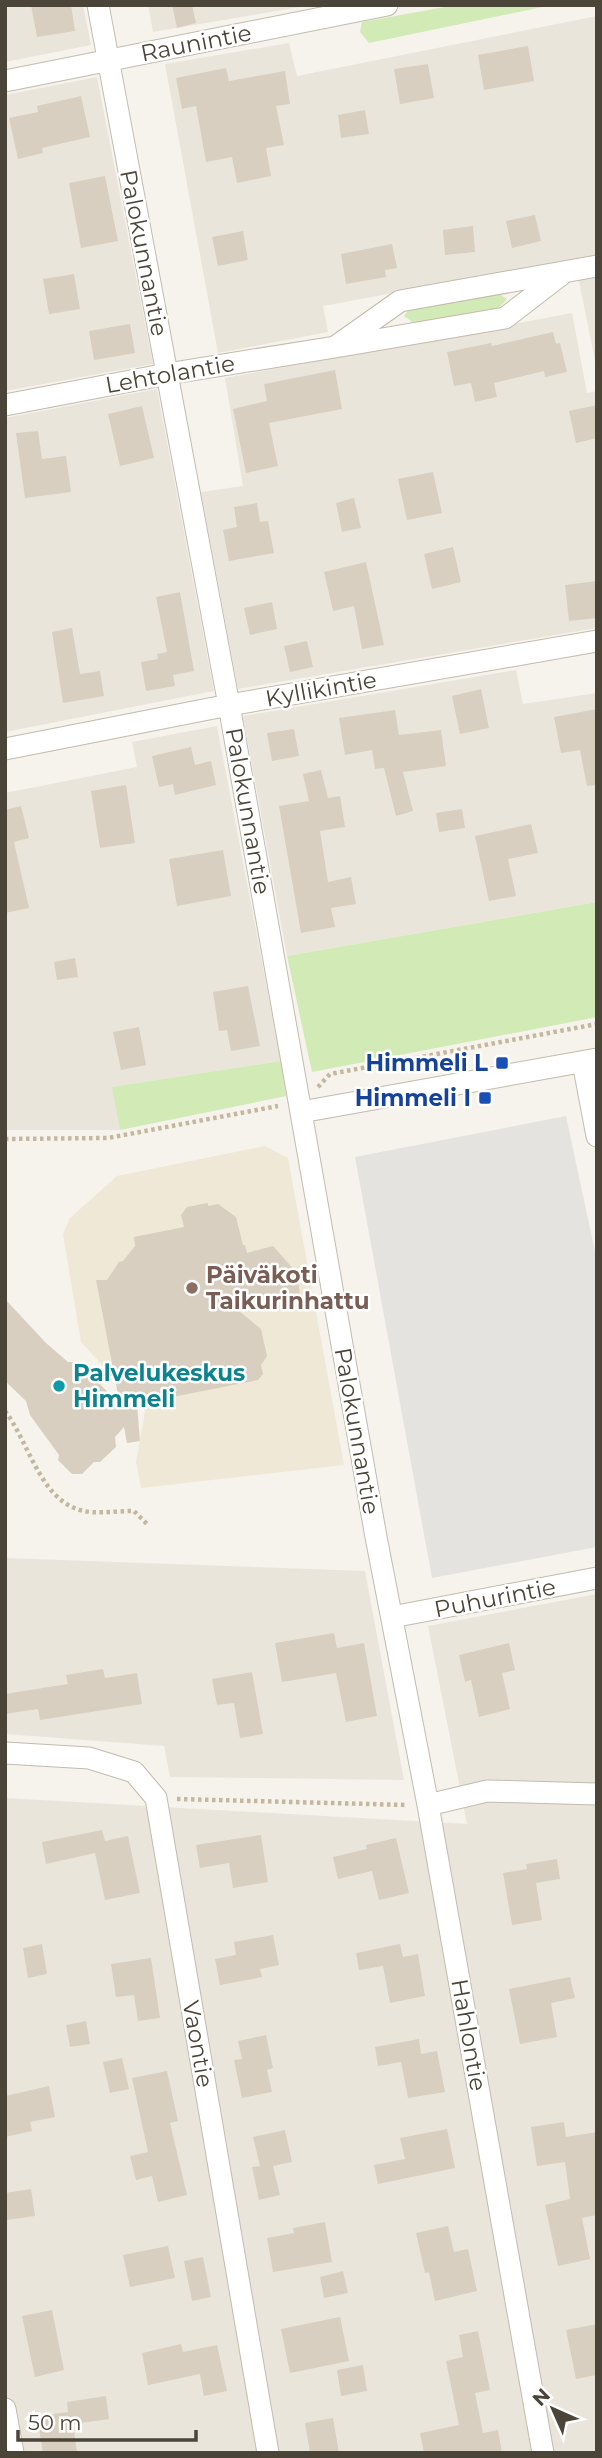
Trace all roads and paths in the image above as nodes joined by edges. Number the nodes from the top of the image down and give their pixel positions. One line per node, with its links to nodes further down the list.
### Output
1 (98, 5): 3 (street, Palokunnantie)
2 (387, 5): 3 (street, Raunintie)
3 (108, 61): 4 (street, Raunintie); 8 (street, Palokunnantie)
4 (5, 81)
5 (597, 266): 6 (street, Lehtolantie)
6 (566, 271): 7 (street, Lehtolantie); 7 (street, Lehtolantie)
7 (335, 347): 8 (street, Lehtolantie)
8 (167, 374): 9 (street, Lehtolantie); 11 (street, Palokunnantie)
9 (5, 405)
10 (597, 641): 11 (street, Kyllikintie)
11 (229, 705): 12 (street, Kyllikintie); 14 (street, Palokunnantie)
12 (5, 749)
13 (590, 1060): 14 (street); 15 (street)
14 (301, 1112): 19 (street, Palokunnantie)
15 (597, 1136)
16 (5, 1412): 17 (path)
17 (148, 1525)
18 (597, 1578): 19 (street, Puhurintie)
19 (392, 1617): 23 (street, Hahlontie)
20 (5, 1753): 22 (street)
21 (597, 1794): 23 (street)
22 (156, 1798): 23 (path); 26 (street, Vaontie)
23 (428, 1805): 27 (street, Hahlontie)
24 (5, 2409): 25 (street)
25 (13, 2453)
26 (268, 2453)
27 (543, 2453)

